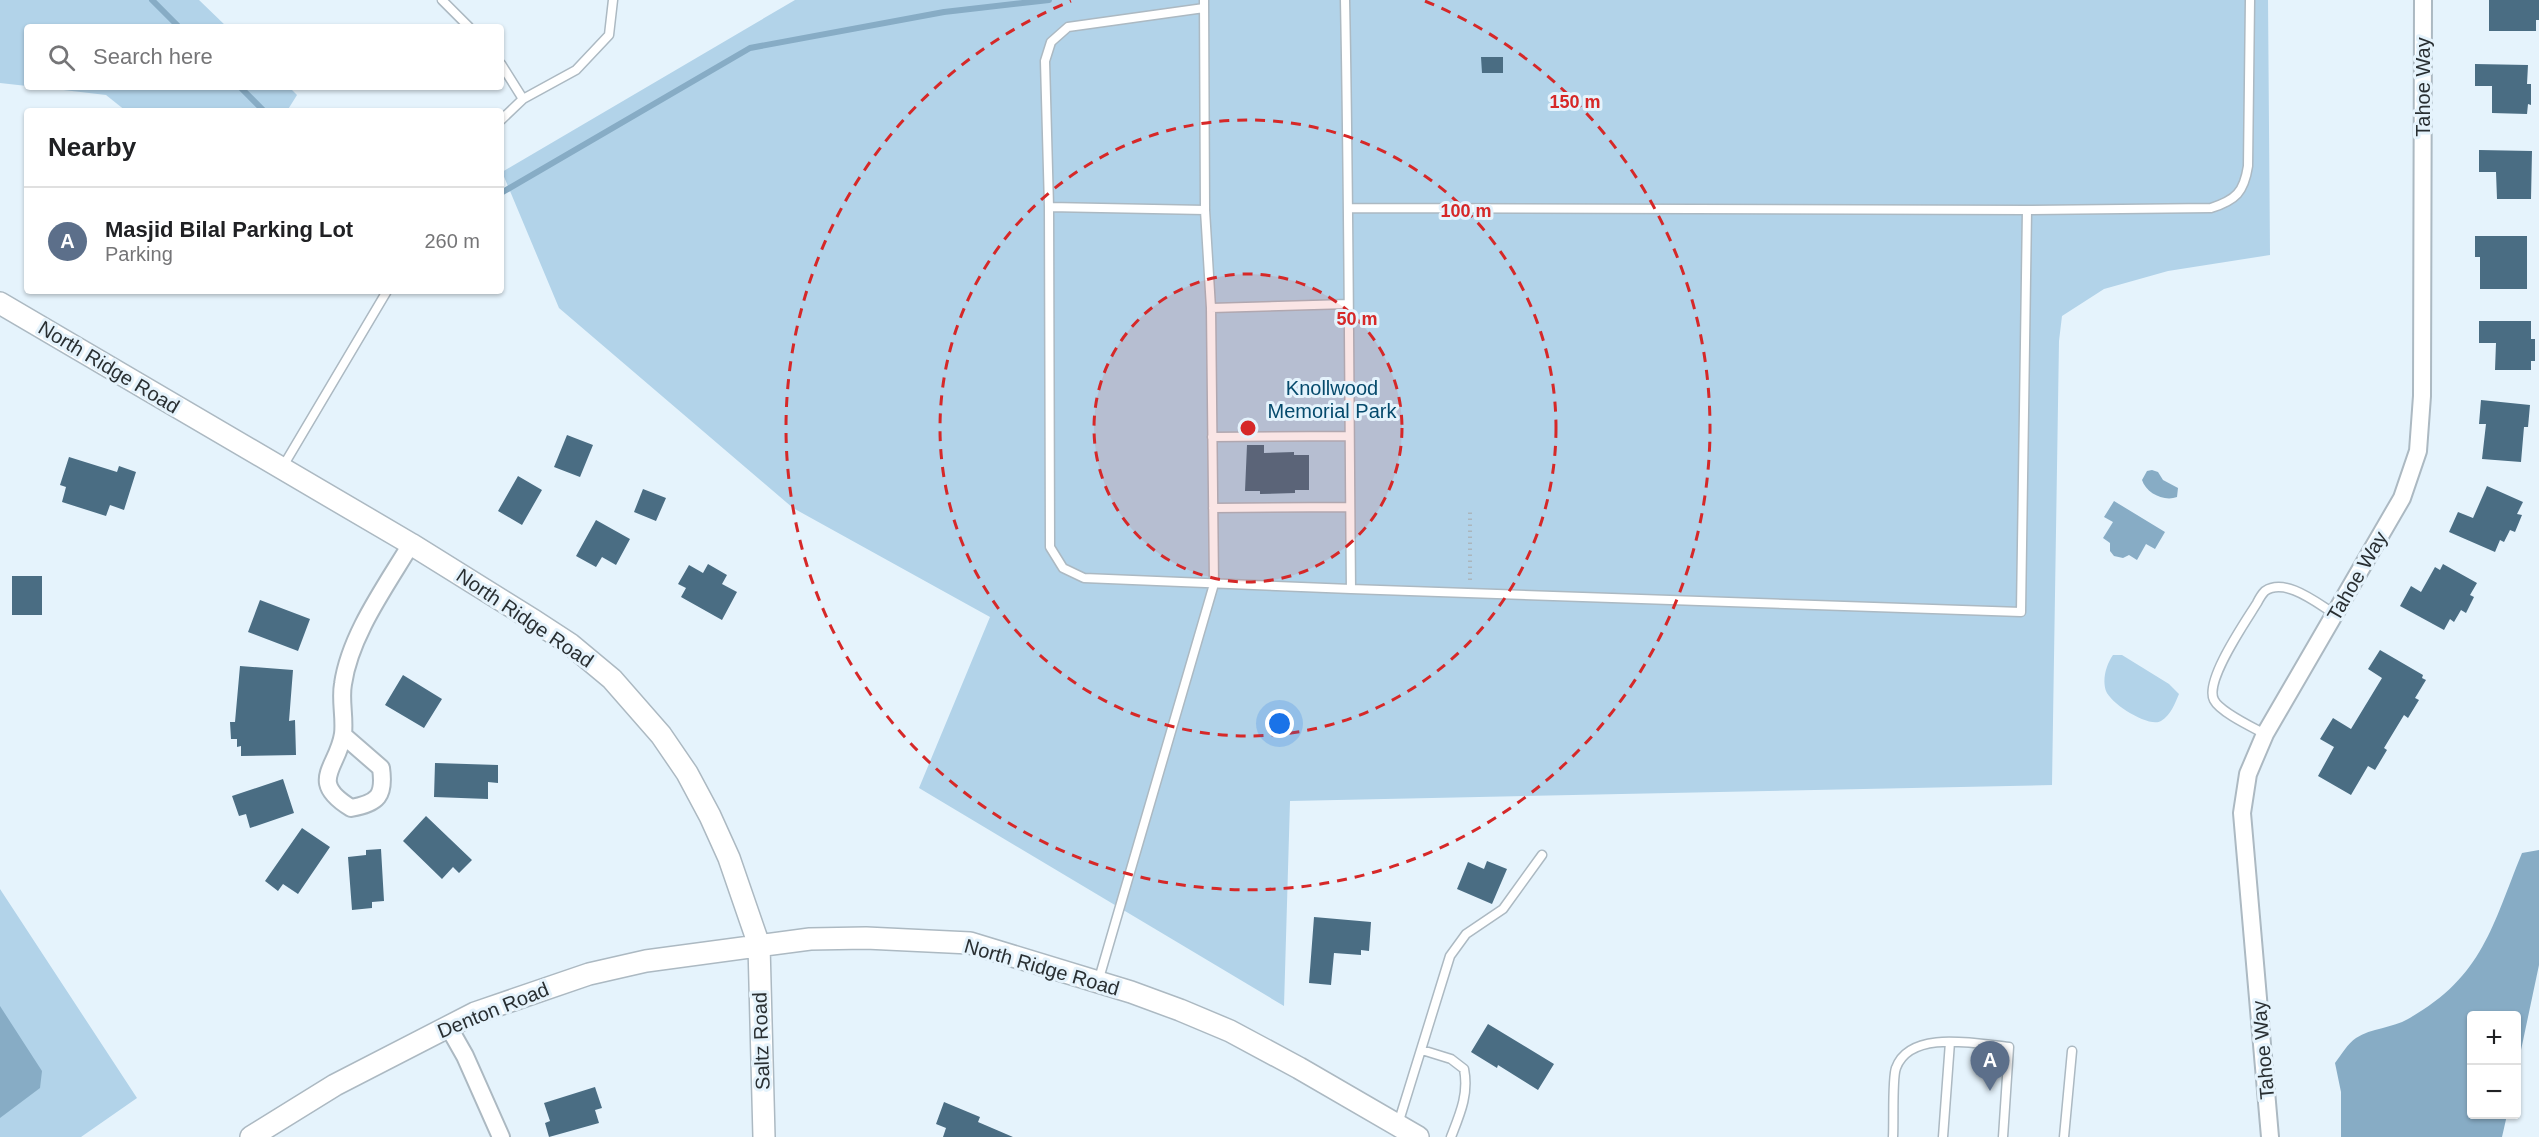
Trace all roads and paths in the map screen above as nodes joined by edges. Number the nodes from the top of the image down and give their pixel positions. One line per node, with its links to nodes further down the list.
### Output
1 (442, 0): 7 (lane)
2 (613, 0): 9 (lane)
3 (1345, 0): 12 (lane)
4 (2250, 0): 14 (lane)
5 (2423, 0): 29 (street, Tahoe Way)
6 (1204, 4): 11 (lane); 13 (lane)
7 (466, 24)
8 (504, 69): 9 (lane)
9 (524, 99): 10 (lane)
10 (504, 117)
11 (1049, 207): 13 (lane); 26 (lane)
12 (1349, 208): 14 (lane); 17 (lane)
13 (1205, 210): 18 (lane)
14 (2027, 210): 28 (lane)
15 (385, 294): 21 (lane)
16 (0, 303): 21 (street, North Ridge Road)
17 (1348, 304): 18 (lane); 19 (lane)
18 (1211, 308): 20 (lane)
19 (1349, 436): 20 (lane); 22 (lane)
20 (1212, 437): 23 (lane)
21 (282, 469): 25 (street, North Ridge Road)
22 (1350, 507): 23 (lane); 27 (lane)
23 (1213, 508): 26 (lane)
24 (1470, 509): 28 (path)
25 (411, 544): 31 (street); 33 (street, North Ridge Road)
26 (1214, 584): 27 (lane); 34 (lane)
27 (1351, 589): 28 (lane)
28 (1470, 593)
29 (2335, 614): 30 (street, Tahoe Way); 30 (lane)
30 (2265, 734): 49 (street, Tahoe Way)
31 (343, 735)
32 (1542, 855): 37 (lane)
33 (759, 945): 34 (street, North Ridge Road); 35 (street, Denton Road); 42 (street, Saltz Road)
34 (1098, 982): 39 (street, North Ridge Road)
35 (448, 1026): 40 (street, Denton Road); 41 (street)
36 (1950, 1042): 45 (lane); 46 (lane); 47 (lane)
37 (1422, 1050): 39 (lane); 44 (lane)
38 (2072, 1051): 48 (lane)
39 (1397, 1125): 43 (street, North Ridge Road)
40 (251, 1137)
41 (501, 1137)
42 (764, 1137)
43 (1418, 1137)
44 (1451, 1137)
45 (1893, 1137)
46 (1943, 1137)
47 (2003, 1137)
48 (2064, 1137)
49 (2270, 1137)

